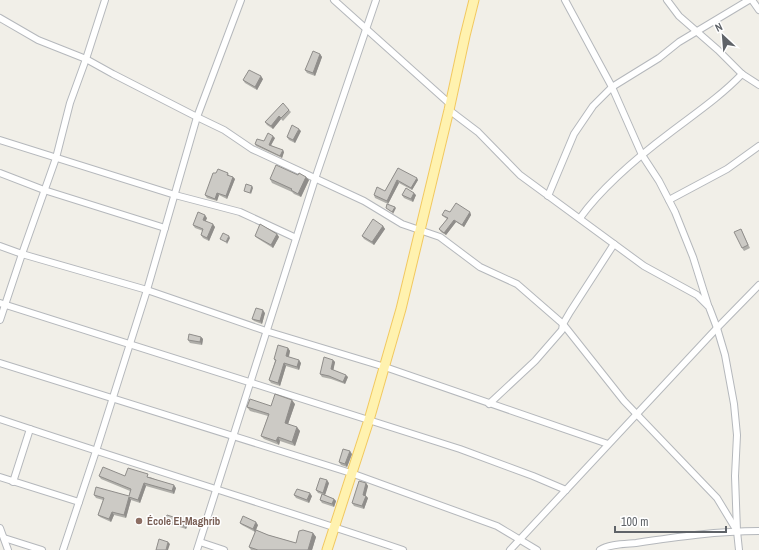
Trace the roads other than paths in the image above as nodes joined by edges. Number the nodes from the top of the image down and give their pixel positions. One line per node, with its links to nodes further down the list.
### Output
1 (105, 0): 14 (street)
2 (241, 0): 19 (street)
3 (334, 0): 12 (street)
4 (376, 0): 12 (street)
5 (474, 0): 18 (main road)
6 (565, 0): 17 (street)
7 (667, 0): 13 (street)
8 (748, 0): 13 (street)
9 (752, 0): 10 (street)
10 (759, 10)
11 (0, 18): 14 (street)
12 (367, 29): 18 (street); 25 (street)
13 (697, 32): 15 (street); 17 (street)
14 (86, 59): 19 (street); 23 (street)
15 (742, 74): 16 (street); 22 (street)
16 (759, 85)
17 (612, 87): 22 (street); 28 (street)
18 (450, 107): 28 (street); 32 (main road)
19 (197, 118): 25 (street); 27 (street)
20 (0, 140): 23 (street)
21 (759, 146): 29 (street)
22 (642, 155): 29 (street); 30 (street)
23 (56, 158): 26 (street); 27 (street)
24 (0, 173): 26 (street)
25 (315, 179): 32 (street); 33 (street)
26 (44, 190): 31 (street); 36 (street)
27 (174, 194): 31 (street); 33 (street)
28 (548, 196): 30 (street)
29 (669, 200): 41 (street)
30 (580, 218): 34 (street)
31 (165, 228): 38 (street)
32 (420, 231): 43 (street); 48 (main road)
33 (296, 238): 45 (street)
34 (614, 244): 41 (street); 43 (street)
35 (0, 246): 36 (street)
36 (22, 254): 38 (street); 40 (street)
37 (758, 287): 39 (street); 44 (street)
38 (146, 290): 45 (street); 46 (street)
39 (759, 295)
40 (2, 304): 42 (street); 46 (street)
41 (709, 308): 44 (street)
42 (0, 320)
43 (563, 324): 51 (street); 52 (street)
44 (717, 328): 52 (street); 67 (street)
45 (266, 331): 48 (street); 49 (street)
46 (129, 344): 49 (street); 50 (street)
47 (0, 362): 50 (street)
48 (385, 367): 51 (street); 54 (main road)
49 (250, 383): 54 (street); 56 (street)
50 (112, 398): 56 (street); 58 (street)
51 (489, 404): 57 (street)
52 (637, 414): 57 (street); 67 (street)
53 (0, 418): 55 (street)
54 (369, 420): 59 (main road); 63 (street)
55 (30, 429): 58 (street); 61 (street)
56 (234, 436): 59 (street); 62 (street)
57 (608, 444): 63 (street)
58 (96, 451): 62 (street); 64 (street)
59 (351, 473): 65 (main road); 70 (street)
60 (0, 477): 61 (street)
61 (14, 482): 64 (street)
62 (217, 489): 65 (street); 71 (street)
63 (566, 490): 70 (street)
64 (78, 502): 74 (street)
65 (334, 526): 77 (main road); 78 (street)
66 (0, 528): 69 (street)
67 (737, 531): 68 (street); 82 (street); 83 (street)
68 (759, 531)
69 (4, 538): 72 (street); 73 (street)
70 (519, 540): 79 (street); 80 (street); 81 (street)
71 (200, 542): 75 (street); 76 (street)
72 (8, 550)
73 (42, 550)
74 (63, 550)
75 (198, 550)
76 (224, 550)
77 (327, 550)
78 (403, 550)
79 (510, 550)
80 (528, 550)
81 (537, 550)
82 (600, 550)
83 (739, 550)

